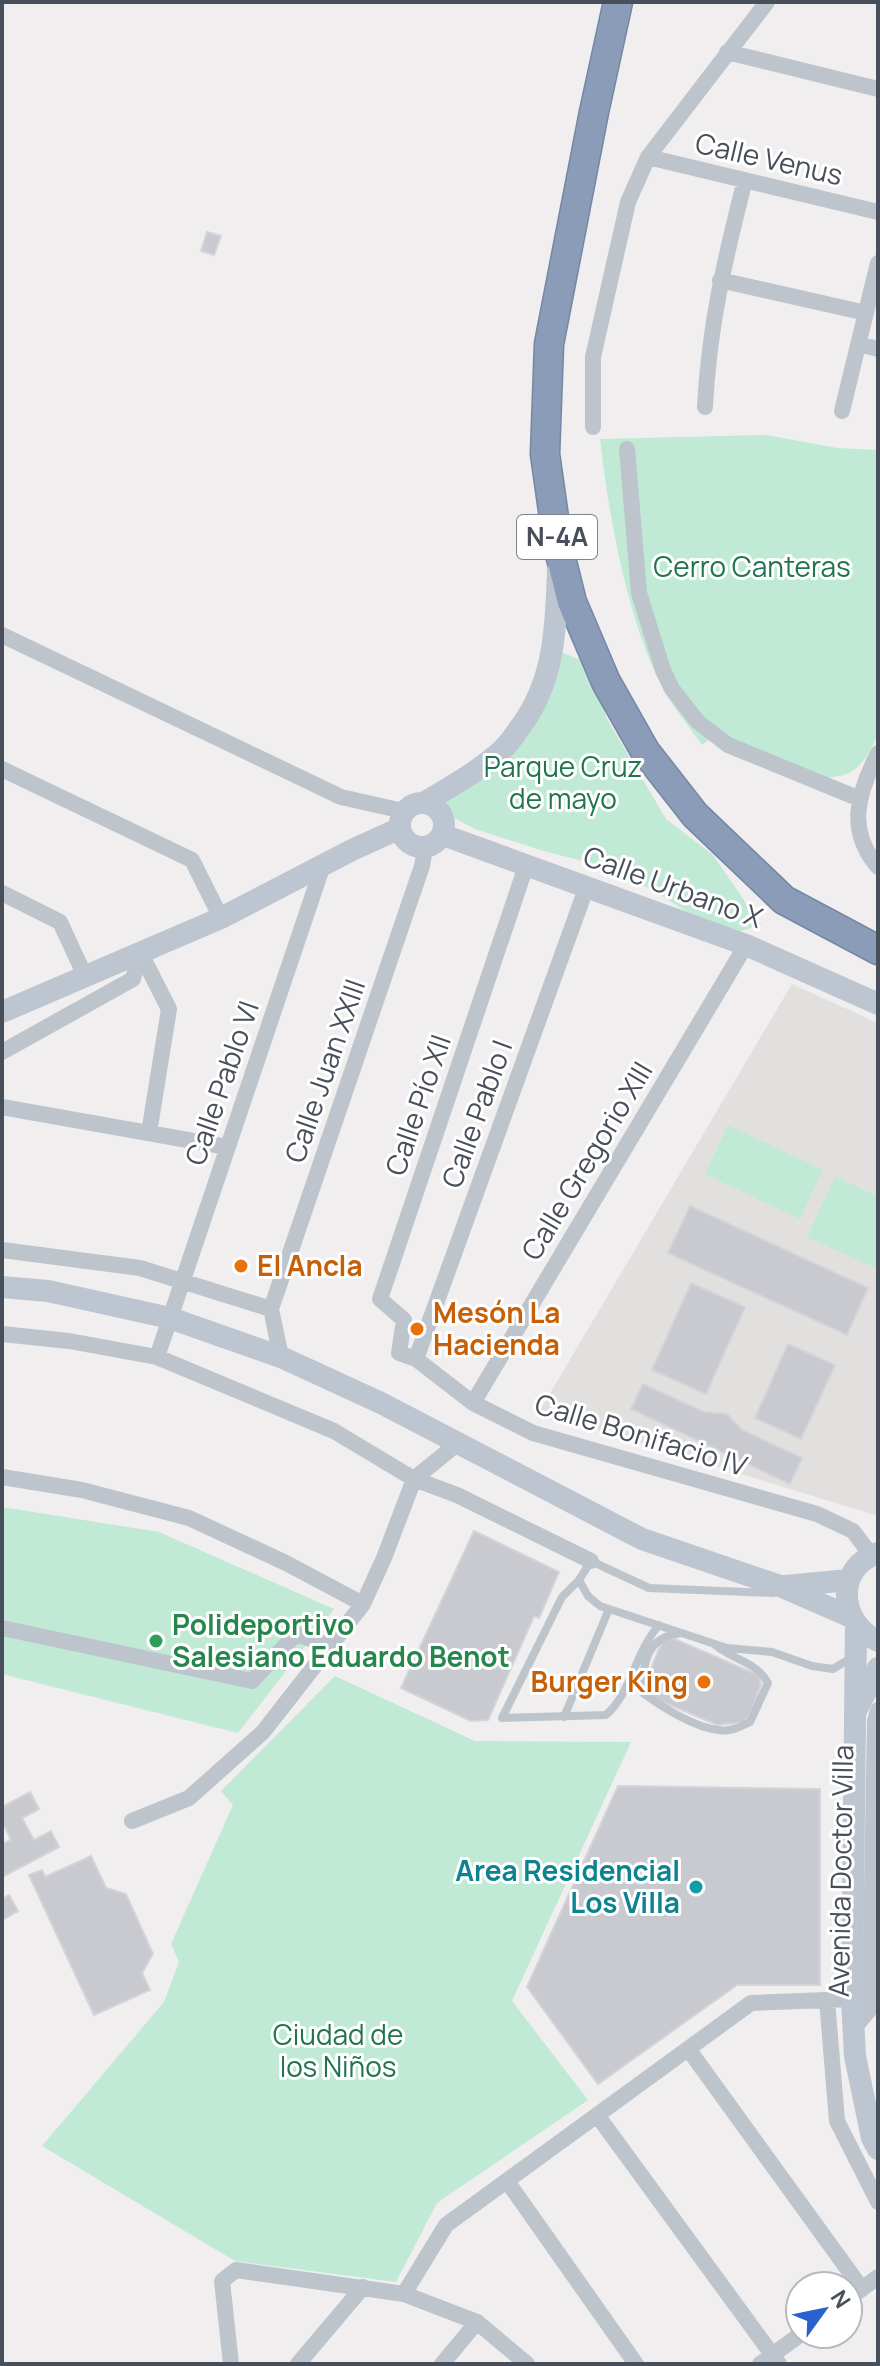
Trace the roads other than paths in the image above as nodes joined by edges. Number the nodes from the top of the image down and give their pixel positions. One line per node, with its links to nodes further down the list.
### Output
1 (618, 2): 17 (highway, N-4A)
2 (767, 2): 3 (street)
3 (727, 52): 4 (street); 5 (street)
4 (878, 89)
5 (648, 157): 6 (street, Calle Venus); 15 (street)
6 (745, 180): 7 (street, Calle Venus); 9 (street)
7 (878, 212)
8 (878, 263): 10 (street)
9 (720, 280): 10 (street); 13 (street)
10 (866, 313): 11 (street)
11 (859, 344): 12 (street); 14 (street)
12 (878, 349)
13 (705, 407)
14 (842, 411)
15 (593, 427)
16 (627, 449): 21 (street)
17 (558, 546): 22 (street); 32 (highway, N-4A)
18 (2, 635): 23 (street)
19 (878, 753): 21 (street)
20 (2, 769): 30 (street)
21 (860, 799): 27 (street)
22 (425, 802): 23 (street); 24 (street)
23 (401, 820): 24 (street); 25 (street)
24 (434, 842): 26 (street, Calle Urbano X); 44 (street, Calle Juan XXIII)
25 (323, 865): 30 (street); 40 (street, Calle Pablo VI)
26 (526, 866): 28 (street, Calle Urbano X); 47 (street, Calle Pío XII)
27 (878, 867)
28 (587, 886): 31 (street, Calle Urbano X); 50 (street, Calle Pablo I)
29 (2, 893): 34 (street)
30 (221, 918): 33 (street)
31 (746, 945): 35 (street, Calle Urbano X); 51 (street, Calle Gregorio XIII)
32 (878, 950)
33 (140, 952): 34 (street); 37 (street); 39 (street)
34 (85, 976): 36 (street)
35 (878, 1004)
36 (2, 1012)
37 (2, 1052)
38 (2, 1107): 39 (street)
39 (149, 1133): 40 (street)
40 (227, 1147): 42 (street, Calle Pablo VI)
41 (2, 1250): 42 (street)
42 (183, 1281): 44 (street); 45 (street, Calle Pablo VI)
43 (2, 1287): 45 (street)
44 (271, 1309): 49 (street)
45 (170, 1318): 48 (street, Calle Pablo VI); 49 (street)
46 (2, 1334): 48 (street)
47 (399, 1353): 50 (street, Calle Bonifacio IV)
48 (157, 1357): 54 (street)
49 (281, 1357): 52 (street)
50 (416, 1359): 51 (street, Calle Bonifacio IV)
51 (473, 1403): 55 (street, Calle Bonifacio IV)
52 (458, 1443): 54 (street); 59 (street)
53 (2, 1477): 60 (street)
54 (414, 1479): 56 (street); 60 (street)
55 (874, 1554): 58 (street)
56 (591, 1561): 57 (lane); 59 (lane)
57 (579, 1580): 61 (lane); 74 (lane)
58 (849, 1580): 59 (street); 62 (street, Avenida Doctor Villa)
59 (788, 1590): 62 (street)
60 (363, 1604): 68 (street)
61 (609, 1609): 63 (lane); 74 (lane)
62 (854, 1621): 66 (street); 69 (street, Avenida Doctor Villa)
63 (659, 1625): 65 (lane); 74 (lane)
64 (2, 1628): 68 (street)
65 (682, 1633): 67 (lane); 67 (lane)
66 (878, 1641)
67 (714, 1644): 69 (lane)
68 (331, 1646): 75 (street)
69 (855, 1655): 73 (street, Avenida Doctor Villa)
70 (878, 1668): 71 (street)
71 (873, 1689): 73 (street)
72 (878, 1710): 76 (street, Avenida Doctor Villa)
73 (853, 1715): 77 (street, Avenida Doctor Villa)
74 (564, 1717)
75 (132, 1821)
76 (876, 1848): 79 (street, Avenida Doctor Villa)
77 (852, 1999): 78 (street); 79 (street, Avenida Doctor Villa)
78 (827, 2000): 80 (street); 84 (street, Avenida Doctor Villa)
79 (854, 2028): 82 (street, Avenida Doctor Villa)
80 (689, 2050): 81 (street); 85 (street)
81 (597, 2115): 83 (street); 89 (street)
82 (878, 2149)
83 (507, 2181): 87 (street); 94 (street)
84 (878, 2202)
85 (839, 2270)
86 (363, 2287): 87 (street); 90 (street); 91 (street)
87 (404, 2294): 88 (street)
88 (477, 2322): 92 (street); 93 (street)
89 (770, 2361)
90 (231, 2364)
91 (298, 2364)
92 (442, 2364)
93 (527, 2364)
94 (636, 2364)

